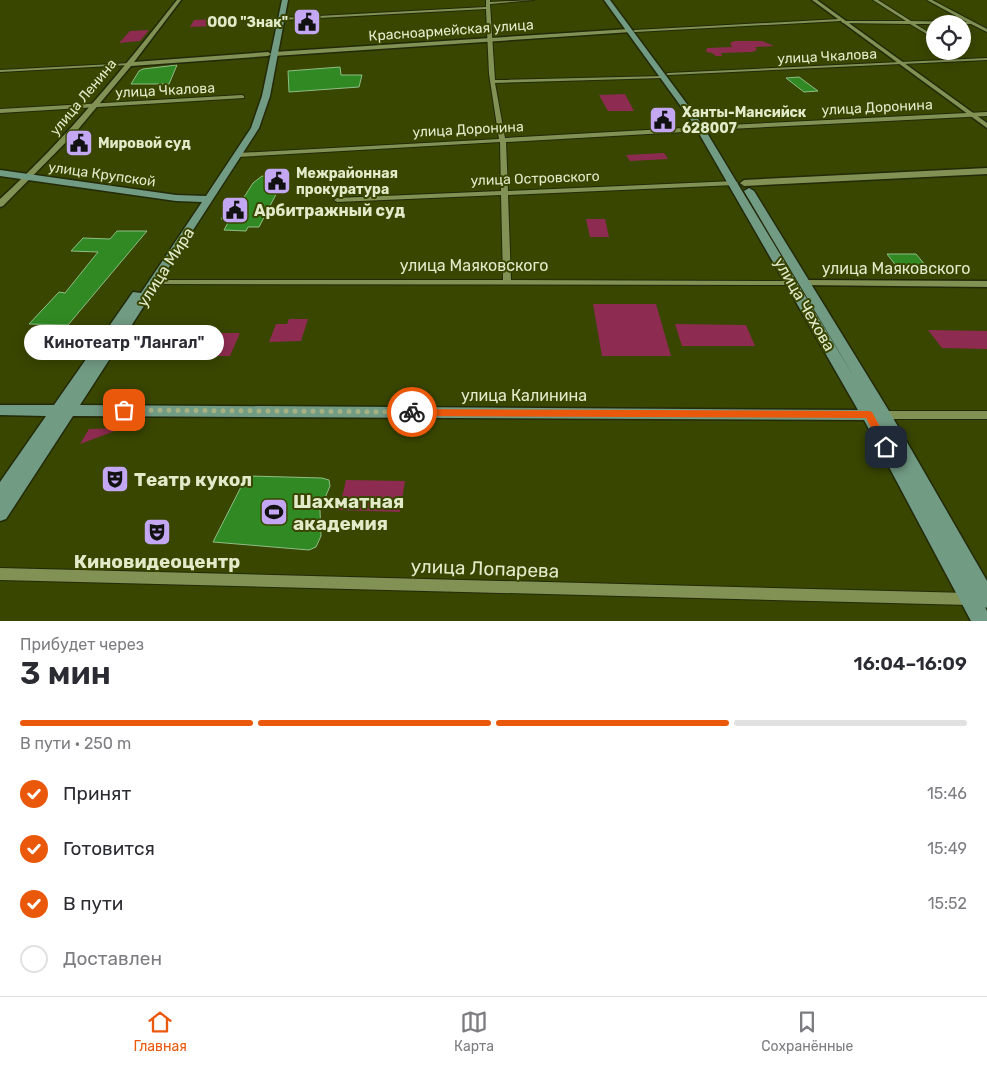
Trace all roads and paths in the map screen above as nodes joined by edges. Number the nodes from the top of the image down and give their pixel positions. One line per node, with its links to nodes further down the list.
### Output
1 (179, 0): 24 (street, улица Ленина)
2 (280, 0): 13 (main road, улица Мира)
3 (285, 0): 13 (main road, улица Мира)
4 (532, 0): 10 (street)
5 (607, 0): 18 (main road, улица Чехова)
6 (612, 0): 18 (main road, улица Чехова)
7 (814, 0): 14 (street)
8 (875, 0): 15 (street)
9 (929, 0): 12 (street)
10 (488, 1): 11 (street)
11 (488, 8): 13 (street); 21 (street)
12 (956, 15)
13 (278, 19): 22 (main road, улица Мира)
14 (841, 21): 15 (street, Красноармейская улица); 18 (street, Красноармейская улица); 25 (street)
15 (911, 22): 16 (street, Красноармейская улица); 19 (street)
16 (926, 22)
17 (971, 23): 20 (street)
18 (632, 31): 21 (street, Красноармейская улица); 27 (main road, улица Чехова)
19 (926, 32)
20 (987, 32)
21 (489, 40): 22 (street, Красноармейская улица); 28 (street)
22 (271, 54): 24 (street, Красноармейская улица); 37 (main road, улица Мира)
23 (987, 59): 25 (street, улица Чкалова)
24 (129, 64): 26 (street, Красноармейская улица); 30 (street, улица Ленина)
25 (900, 64): 27 (street, улица Чкалова); 32 (street)
26 (0, 71)
27 (665, 75): 28 (street, улица Чкалова); 35 (main road, улица Чехова)
28 (493, 82): 36 (street)
29 (242, 97): 30 (street, улица Чкалова)
30 (96, 105): 31 (street, улица Чкалова); 41 (street, улица Ленина)
31 (0, 110)
32 (970, 114): 33 (street, улица Доронина); 34 (street); 35 (street, улица Доронина)
33 (987, 114)
34 (987, 126)
35 (704, 128): 36 (street, улица Доронина); 42 (main road, улица Чехова)
36 (503, 140): 37 (street, улица Доронина); 43 (street)
37 (234, 155): 45 (main road, улица Мира)
38 (987, 171): 42 (street, улица Островского)
39 (0, 173): 41 (main road, улица Крупской)
40 (0, 178): 41 (main road, улица Крупской)
41 (27, 180): 45 (main road, улица Крупской); 46 (street, улица Ленина)
42 (739, 183): 43 (street, улица Островского); 49 (main road, улица Чехова)
43 (505, 194): 44 (street, улица Островского); 47 (street)
44 (337, 200)
45 (203, 202): 48 (main road, улица Мира)
46 (0, 204)
47 (507, 281): 48 (street, улица Маяковского); 49 (street, улица Маяковского)
48 (150, 282): 52 (main road, улица Мира)
49 (799, 283): 50 (street, улица Маяковского); 53 (main road, улица Чехова)
50 (987, 284)
51 (0, 410): 52 (main road, улица Калинина)
52 (64, 410): 53 (main road, улица Калинина); 55 (main road, улица Мира); 56 (main road, улица Мира)
53 (876, 415): 54 (street, улица Калинина); 58 (main road, улица Чехова); 59 (main road, улица Чехова)
54 (987, 415)
55 (0, 495)
56 (0, 514)
57 (0, 574): 58 (street, улица Лопарева)
58 (969, 598): 60 (main road, улица Чехова)
59 (987, 599)
60 (982, 621)

